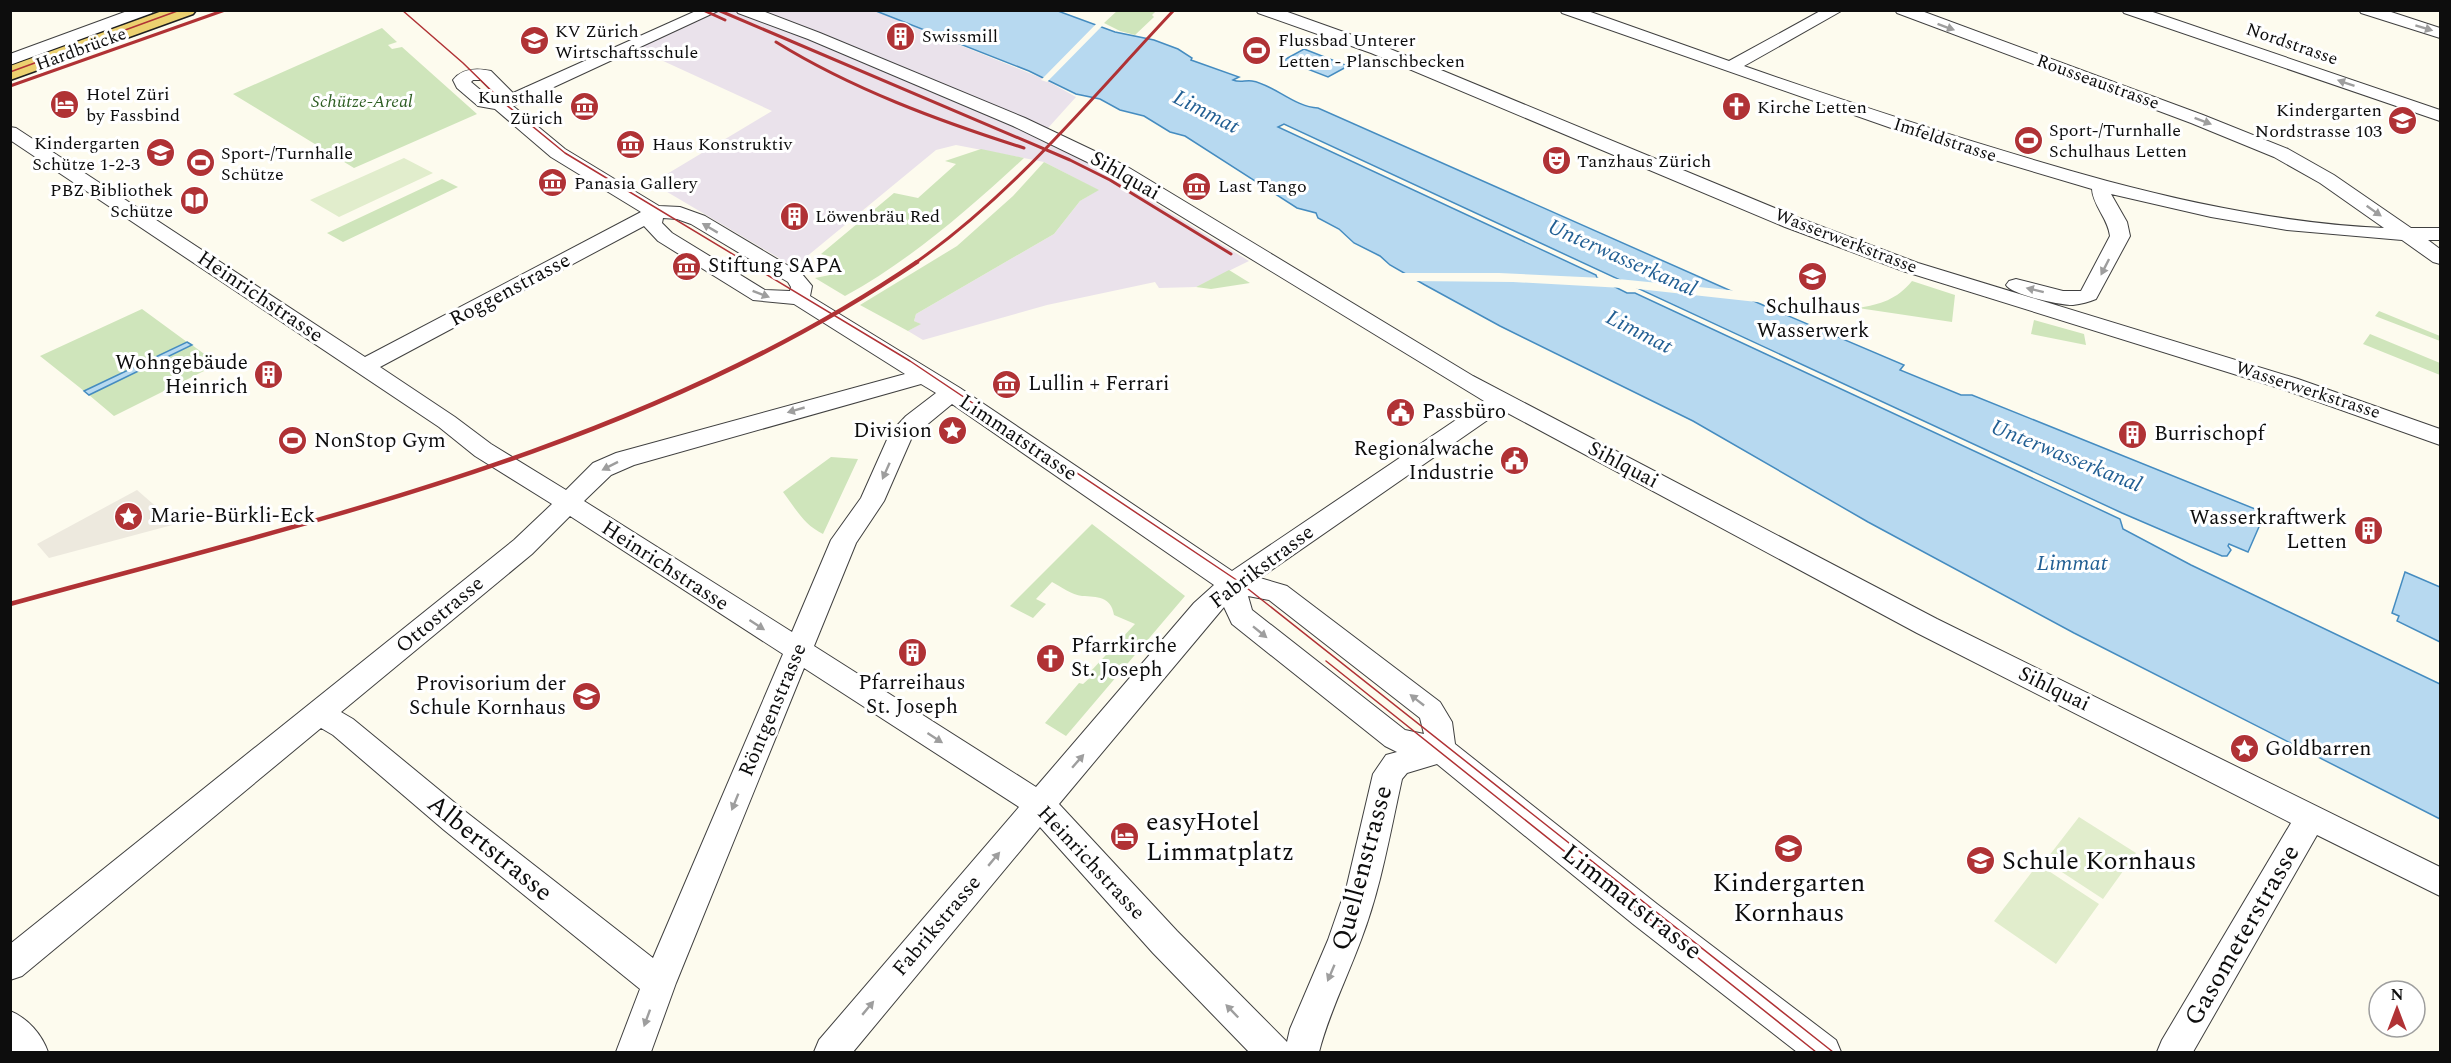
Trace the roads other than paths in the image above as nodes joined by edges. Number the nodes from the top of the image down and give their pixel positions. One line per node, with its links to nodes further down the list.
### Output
1 (146, 10): 15 (street)
2 (166, 10): 15 (main road, Hardbrücke)
3 (186, 10): 17 (main road, Hardbrücke)
4 (712, 10): 21 (street)
5 (744, 10): 14 (street, Sihlquai)
6 (768, 10): 14 (street, Sihlquai)
7 (1264, 10): 25 (street, Wasserwerkstrasse)
8 (1568, 10): 16 (street, Imfeldstrasse)
9 (1834, 10): 16 (street)
10 (1903, 10): 23 (street, Rousseaustrasse, one-way to 23)
11 (2130, 10): 18 (street, Nordstrasse, one-way to 11)
12 (2367, 10): 13 (street, one-way to 13)
13 (2440, 33)
14 (814, 36): 30 (street, Sihlquai)
15 (14, 62)
16 (1730, 67): 20 (street, Imfeldstrasse)
17 (10, 74)
18 (2440, 116)
19 (10, 132): 27 (street, Heinrichstrasse)
20 (2101, 185): 23 (street, Imfeldstrasse); 25 (street, one-way to 25)
21 (655, 212): 26 (street, one-way to 21); 26 (street, one-way to 26); 27 (street, Roggenstrasse)
22 (2440, 234): 23 (street, Imfeldstrasse)
23 (2408, 236): 24 (street, Rousseaustrasse)
24 (2440, 258)
25 (1986, 293): 31 (street, Wasserwerkstrasse)
26 (799, 298): 28 (street, Limmatstrasse)
27 (364, 367): 32 (street, Heinrichstrasse)
28 (924, 376): 29 (street, Limmatstrasse); 32 (street, Ottostrasse, one-way to 32)
29 (952, 393): 33 (street, Limmatstrasse); 34 (street, Röntgenstrasse, one-way to 34)
30 (1501, 400): 33 (street, Fabrikstrasse); 38 (street, Sihlquai)
31 (2440, 436)
32 (567, 502): 34 (street, Heinrichstrasse, one-way to 34); 35 (street, Ottostrasse)
33 (1233, 584): 36 (street, Limmatstrasse, one-way to 36); 36 (street, Limmatstrasse, one-way to 33); 37 (street, Fabrikstrasse, one-way to 33)
34 (797, 650): 37 (street, Heinrichstrasse, one-way to 37); 41 (street, Röntgenstrasse, one-way to 41)
35 (321, 714): 40 (street, Ottostrasse); 41 (street, Albertstrasse)
36 (1441, 750): 43 (street, Limmatstrasse); 48 (street, Quellenstrasse, one-way to 48)
37 (1040, 805): 46 (street, Fabrikstrasse, one-way to 37); 47 (street, Heinrichstrasse, one-way to 37)
38 (2311, 817): 39 (street, Sihlquai); 49 (street, Gasometerstrasse)
39 (2440, 882)
40 (10, 965)
41 (659, 983): 45 (street, Röntgenstrasse, one-way to 45)
42 (10, 1028): 44 (street)
43 (1808, 1048)
44 (31, 1053)
45 (634, 1053)
46 (831, 1053)
47 (1273, 1053)
48 (1302, 1053)
49 (2174, 1053)

